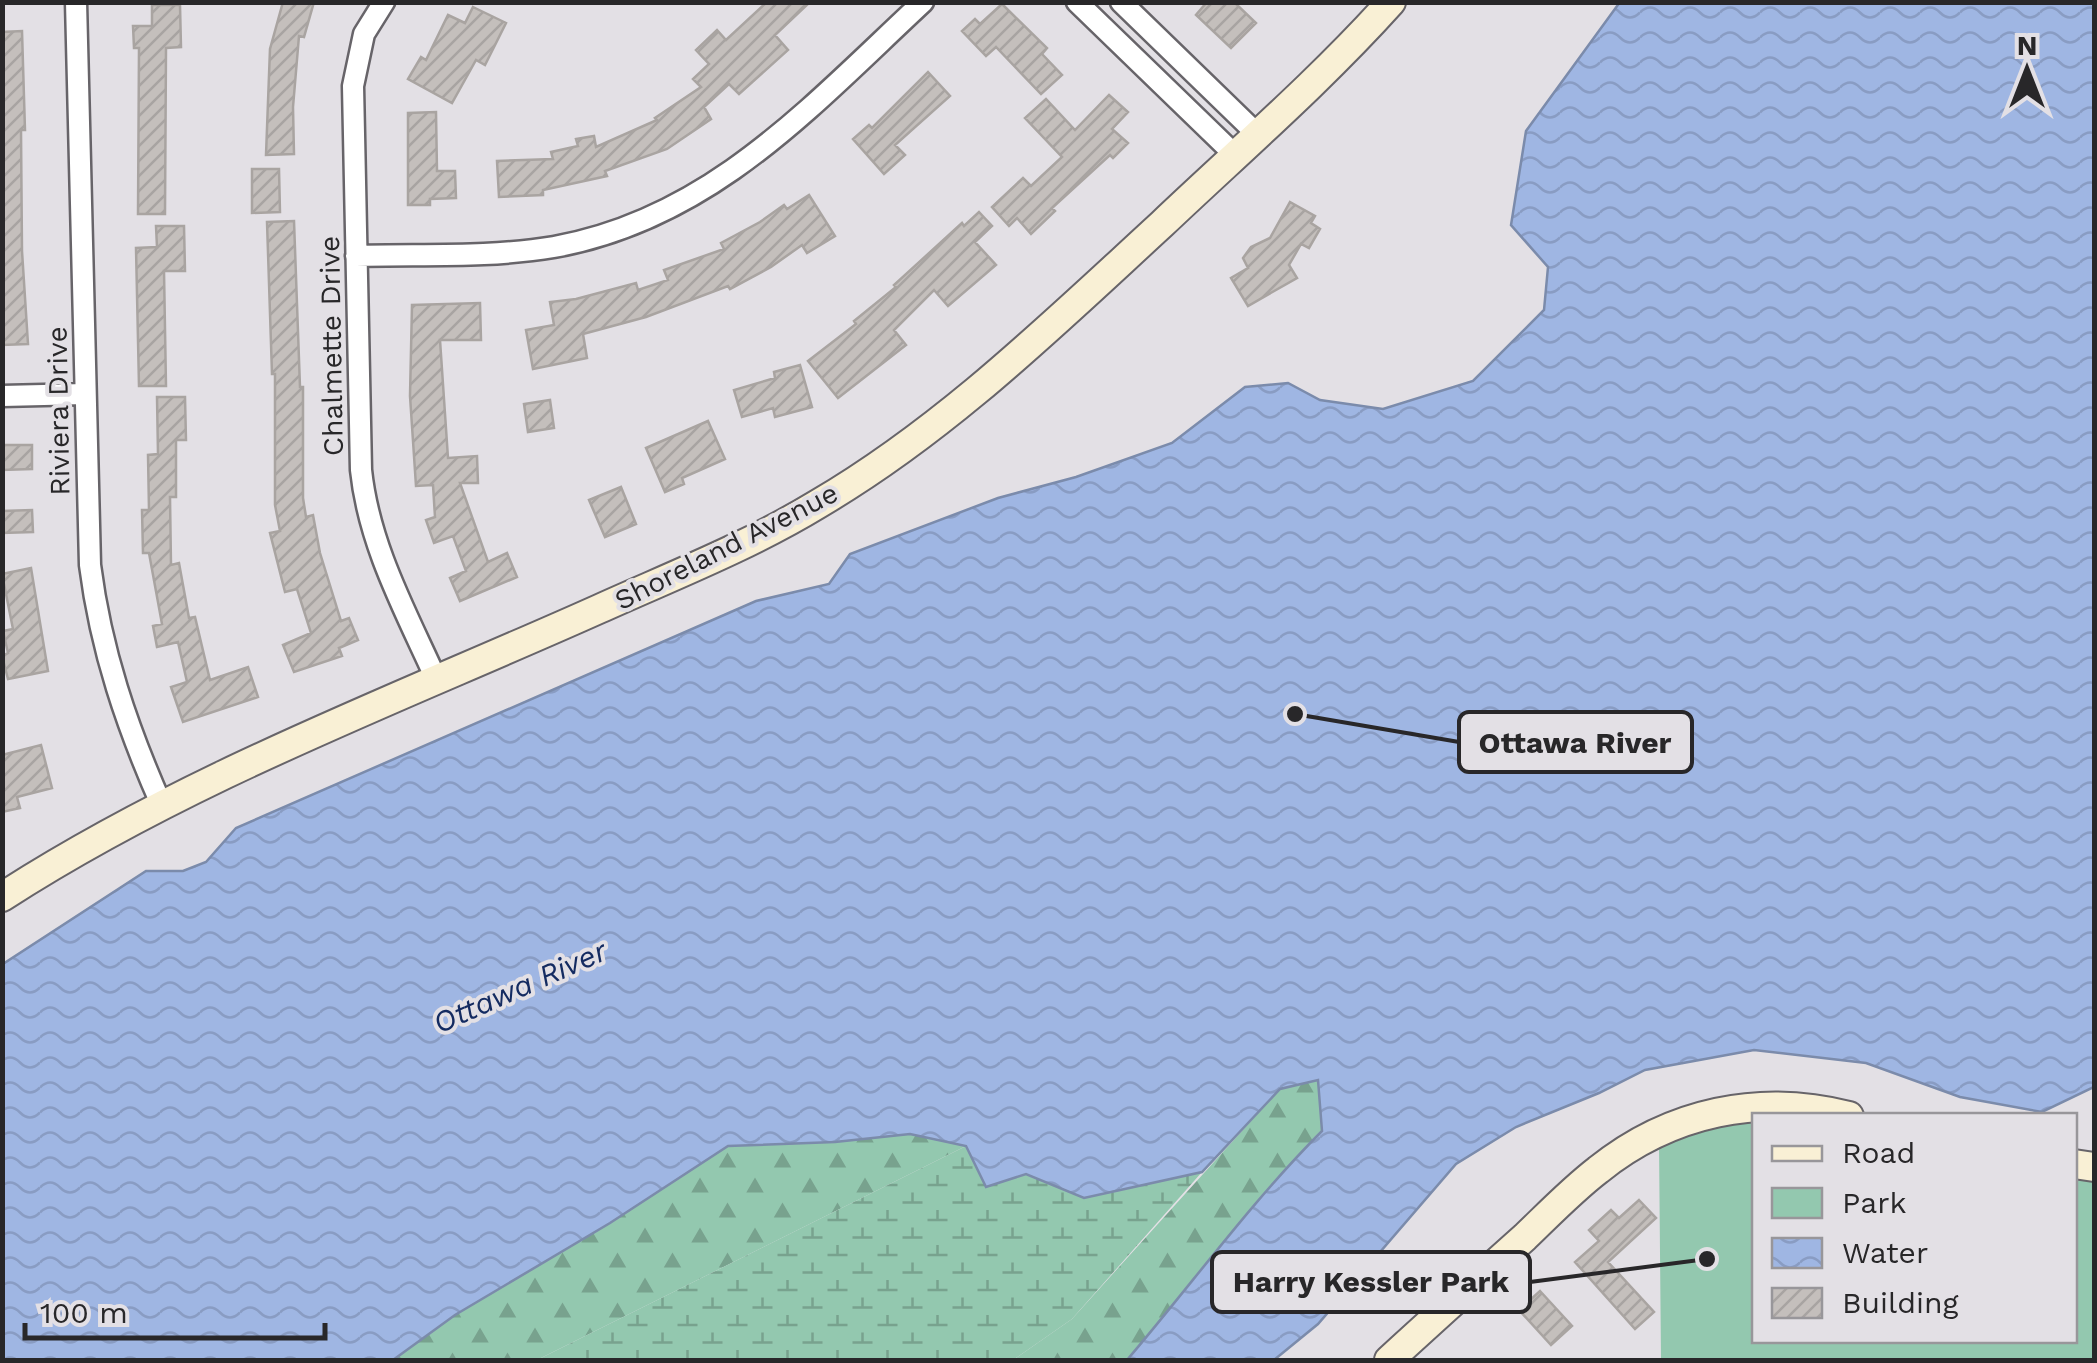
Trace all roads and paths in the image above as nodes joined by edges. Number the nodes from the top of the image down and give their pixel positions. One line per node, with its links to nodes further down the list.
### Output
1 (76, 2): 10 (street, Riviera Drive)
2 (384, 2): 9 (street, Chalmette Drive)
3 (922, 2): 9 (street)
4 (1077, 2): 8 (street)
5 (1121, 2): 7 (street)
6 (1391, 2): 7 (street, Shoreland Avenue)
7 (1257, 134): 8 (street, Shoreland Avenue)
8 (1236, 155): 12 (street, Shoreland Avenue)
9 (356, 256): 12 (street, Chalmette Drive)
10 (85, 394): 11 (street); 13 (street, Riviera Drive)
11 (2, 396)
12 (437, 681): 13 (street, Shoreland Avenue)
13 (162, 806): 14 (street, Shoreland Avenue)
14 (2, 896)
15 (1835, 1113): 16 (street)
16 (1389, 1360)

